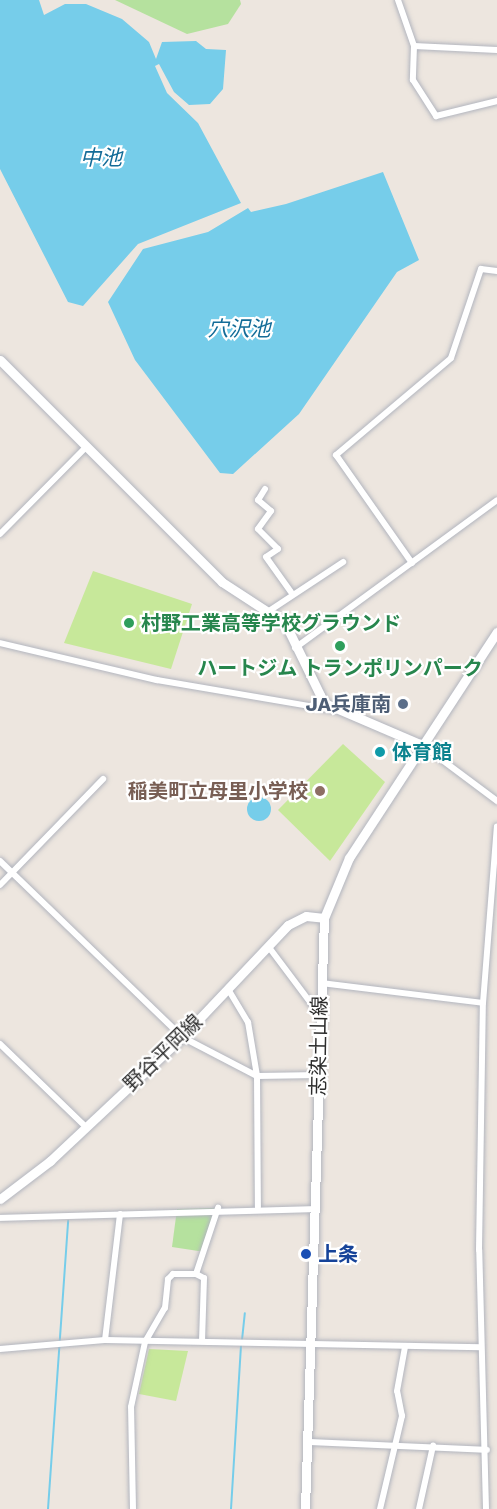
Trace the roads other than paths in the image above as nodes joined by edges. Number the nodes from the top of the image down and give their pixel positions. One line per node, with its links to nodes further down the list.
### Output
1 (398, 0): 2 (street)
2 (414, 46): 3 (street); 4 (street)
3 (497, 50)
4 (497, 101)
5 (497, 271): 12 (street)
6 (0, 360): 7 (main road)
7 (87, 446): 10 (street); 14 (main road)
8 (265, 489): 13 (street)
9 (497, 500): 12 (street)
10 (0, 534)
11 (343, 562): 13 (street)
12 (412, 563): 17 (street)
13 (291, 592): 14 (street)
14 (269, 611): 17 (main road)
15 (496, 637): 19 (main road, 志染土山線)
16 (0, 643): 18 (street)
17 (295, 648): 18 (main road)
18 (340, 711): 19 (main road)
19 (422, 746): 21 (street); 26 (main road, 志染土山線)
20 (103, 779): 24 (street)
21 (497, 801)
22 (497, 827): 30 (street)
23 (0, 861): 24 (street)
24 (12, 873): 25 (street); 32 (street)
25 (0, 885)
26 (324, 918): 27 (main road, 野谷平岡線); 28 (main road, 志染土山線)
27 (268, 946): 29 (main road, 野谷平岡線); 31 (street)
28 (321, 982): 30 (street); 31 (main road, 志染土山線)
29 (228, 989): 32 (main road, 野谷平岡線); 35 (street)
30 (483, 1003): 49 (street)
31 (320, 1014): 34 (main road, 志染土山線)
32 (182, 1037): 35 (street); 36 (main road, 野谷平岡線)
33 (0, 1044): 36 (street)
34 (319, 1075): 35 (street); 40 (main road, 志染土山線)
35 (257, 1076): 38 (street)
36 (86, 1127): 37 (main road, 野谷平岡線)
37 (0, 1199)
38 (258, 1207): 39 (street); 40 (street)
39 (219, 1208): 41 (street); 43 (street)
40 (315, 1209): 46 (main road, 志染土山線)
41 (120, 1214): 42 (street); 44 (street)
42 (0, 1218)
43 (196, 1274): 45 (street); 47 (street)
44 (105, 1340): 47 (street); 50 (street)
45 (202, 1341): 46 (street); 47 (street)
46 (310, 1341): 48 (street); 51 (main road, 志染土山線)
47 (145, 1342): 55 (street)
48 (405, 1347): 49 (street); 52 (street)
49 (481, 1347): 54 (street)
50 (0, 1349)
51 (307, 1442): 52 (street); 56 (main road, 志染土山線)
52 (397, 1444): 53 (street); 57 (street)
53 (433, 1446): 54 (street); 58 (street)
54 (487, 1450): 59 (street)
55 (133, 1509)
56 (305, 1509)
57 (380, 1509)
58 (419, 1509)
59 (486, 1509)

